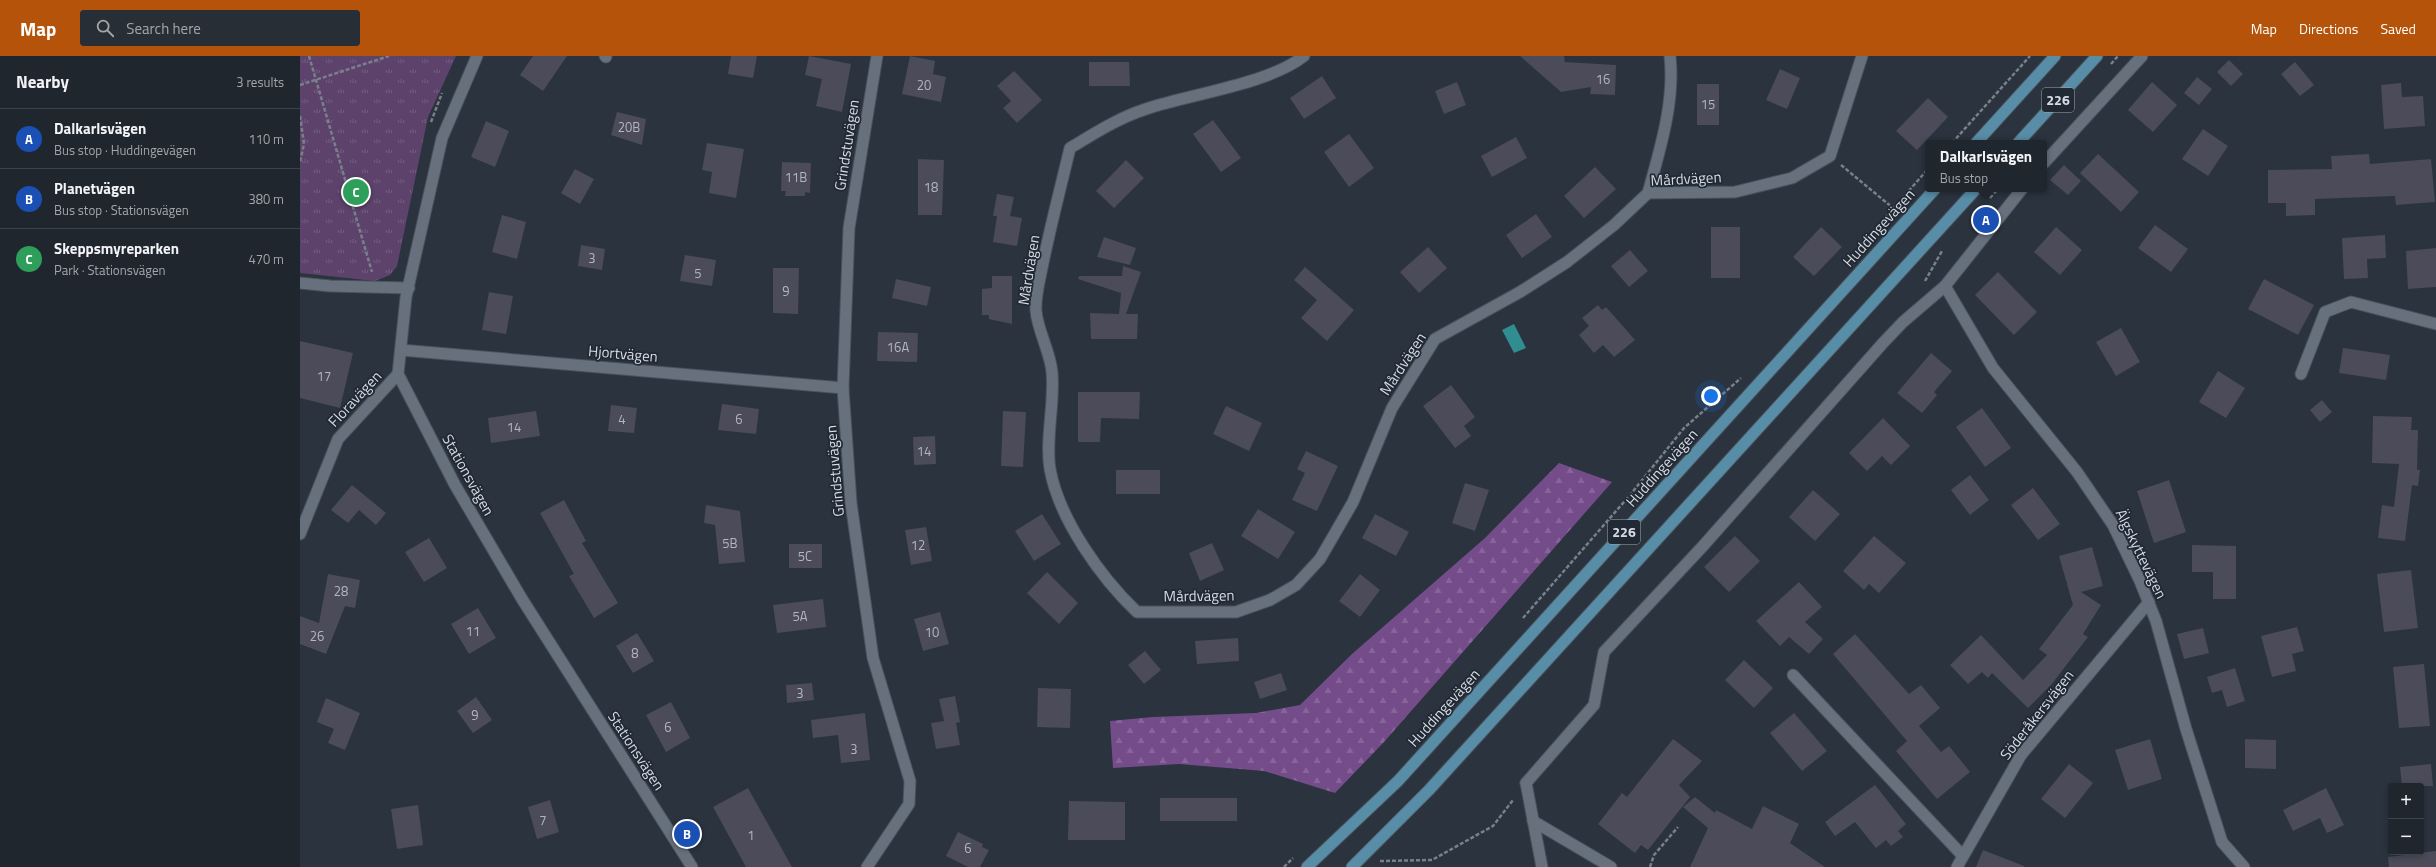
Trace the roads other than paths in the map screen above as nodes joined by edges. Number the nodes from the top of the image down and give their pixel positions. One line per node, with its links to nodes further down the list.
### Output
1 (477, 56): 18 (street)
2 (877, 56): 23 (street, Grindstuvägen)
3 (1304, 56): 15 (street, Mårdvägen)
4 (1670, 56): 15 (street)
5 (1862, 56): 15 (street, Mårdvägen)
6 (2055, 56): 9 (main road, 226)
7 (2097, 56): 10 (main road, 226)
8 (2142, 56): 11 (street)
9 (1979, 140)
10 (2021, 140)
11 (2047, 160)
12 (1932, 192): 31 (main road, Huddingevägen / 226)
13 (1973, 192): 32 (main road, 226)
14 (2020, 192): 17 (street)
15 (1648, 193)
16 (300, 283): 18 (street)
17 (1945, 286): 25 (street, Älgskyttevägen); 27 (street)
18 (409, 288): 20 (street)
19 (2436, 324): 22 (street)
20 (401, 350): 21 (street); 23 (street, Hjortvägen)
21 (398, 374): 24 (street, Floravägen); 29 (street, Stationsvägen)
22 (2301, 374)
23 (843, 388): 30 (street, Grindstuvägen)
24 (300, 534)
25 (2149, 602): 28 (street, Söderåkersvägen); 36 (street, Älgskyttevägen)
26 (1793, 675): 28 (street)
27 (1533, 821): 33 (street); 34 (street)
28 (1962, 856): 35 (street, Söderåkersvägen)
29 (692, 867)
30 (867, 867)
31 (1307, 867)
32 (1352, 867)
33 (1542, 867)
34 (1611, 867)
35 (1957, 867)
36 (2244, 867)

